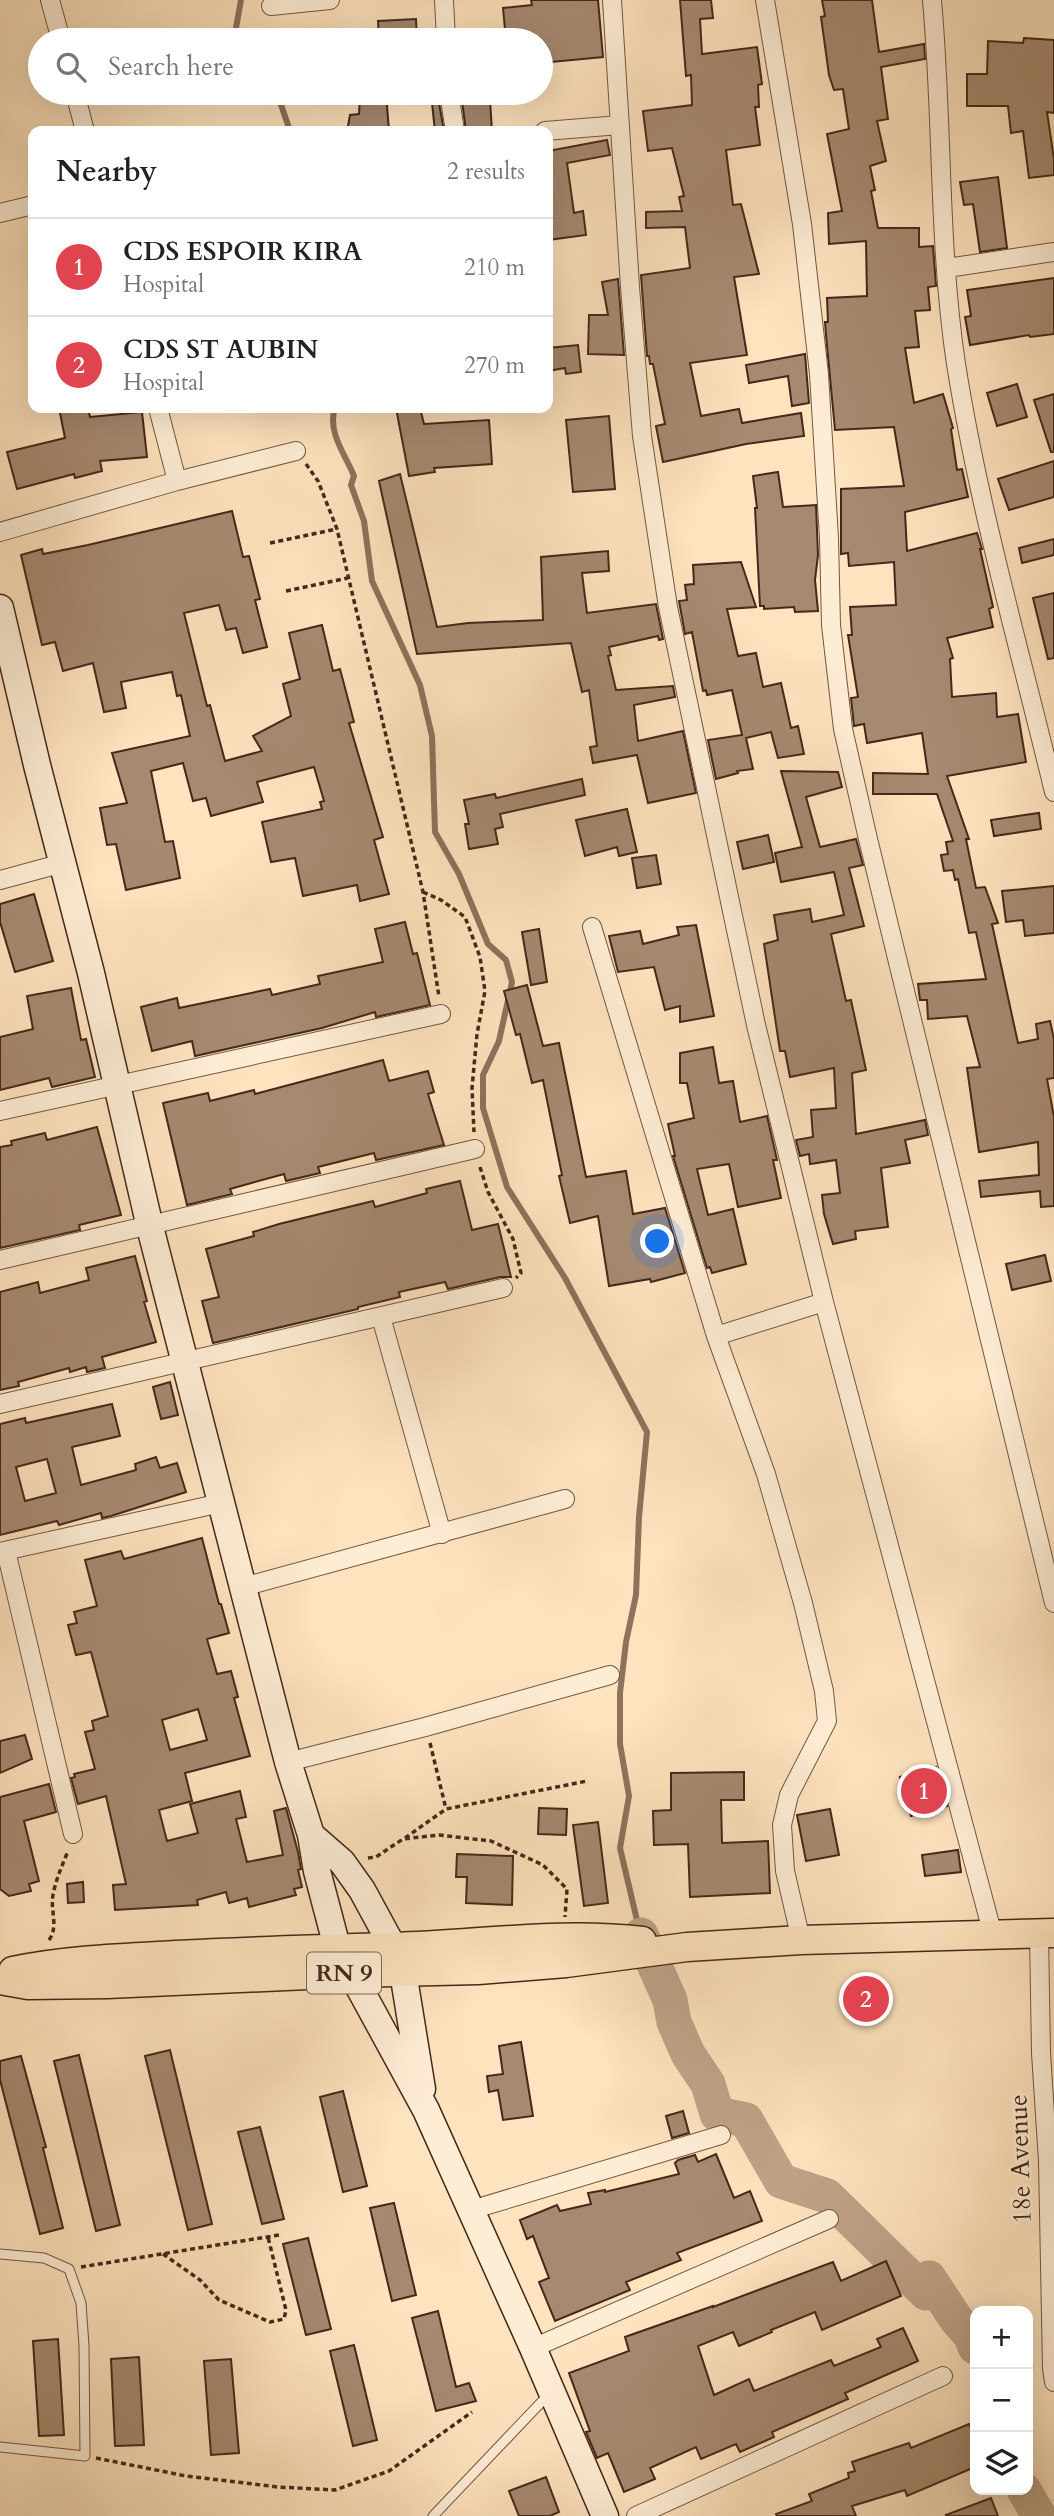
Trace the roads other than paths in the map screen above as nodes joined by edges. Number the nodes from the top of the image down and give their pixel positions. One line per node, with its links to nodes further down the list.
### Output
1 (50, 0): 8 (street)
2 (330, 0): 7 (street)
3 (444, 0): 9 (street)
4 (612, 0): 12 (street)
5 (765, 0): 47 (street)
6 (932, 0): 19 (street)
7 (271, 6)
8 (58, 28)
9 (445, 28)
10 (78, 105): 13 (street)
11 (451, 105): 14 (street)
12 (620, 124): 15 (street); 37 (street)
13 (84, 126)
14 (454, 126)
15 (553, 130)
16 (28, 206): 17 (street)
17 (0, 214)
18 (1054, 252): 19 (street)
19 (947, 268): 26 (street)
20 (159, 413): 22 (street)
21 (296, 451): 22 (street)
22 (177, 481): 23 (street)
23 (0, 531)
24 (0, 608): 25 (street)
25 (4, 642): 27 (street)
26 (1054, 792)
27 (64, 863): 28 (street); 31 (street)
28 (0, 880)
29 (592, 927): 39 (street)
30 (441, 1014): 31 (street)
31 (117, 1087): 32 (street); 34 (street)
32 (0, 1111)
33 (475, 1149): 34 (street)
34 (150, 1227): 35 (street); 40 (street)
35 (0, 1261)
36 (503, 1288): 38 (street)
37 (824, 1302): 39 (street); 53 (street)
38 (381, 1317): 40 (street); 44 (street)
39 (716, 1336): 54 (street)
40 (185, 1363): 41 (street); 43 (street)
41 (0, 1404)
42 (565, 1499): 44 (street)
43 (221, 1503): 45 (street); 46 (street)
44 (442, 1534): 46 (street)
45 (3, 1551): 50 (street)
46 (243, 1587): 49 (street)
47 (1054, 1604)
48 (610, 1675): 49 (street)
49 (288, 1762): 51 (street)
50 (73, 1834)
51 (311, 1835): 55 (street); 57 (street)
52 (1046, 1933): 53 (main road, RN 9); 68 (street, 18e Avenue)
53 (993, 1935): 54 (main road, RN 9)
54 (802, 1940): 56 (main road, RN 9)
55 (337, 1947): 57 (main road, RN 9); 58 (main road, RN 9); 59 (street)
56 (687, 1947): 57 (main road, RN 9); 57 (main road, RN 9)
57 (398, 1959): 59 (main road, RN 9); 61 (street)
58 (0, 1973)
59 (351, 1973): 60 (main road, RN 9); 61 (street)
60 (0, 1980)
61 (425, 2110): 63 (street)
62 (721, 2135): 63 (street)
63 (471, 2210): 66 (street)
64 (829, 2219): 66 (street)
65 (0, 2254): 70 (lane)
66 (533, 2348): 69 (street)
67 (943, 2376): 73 (street)
68 (1054, 2382)
69 (551, 2392): 71 (lane); 72 (street)
70 (0, 2447)
71 (433, 2516)
72 (605, 2516)
73 (636, 2516)

